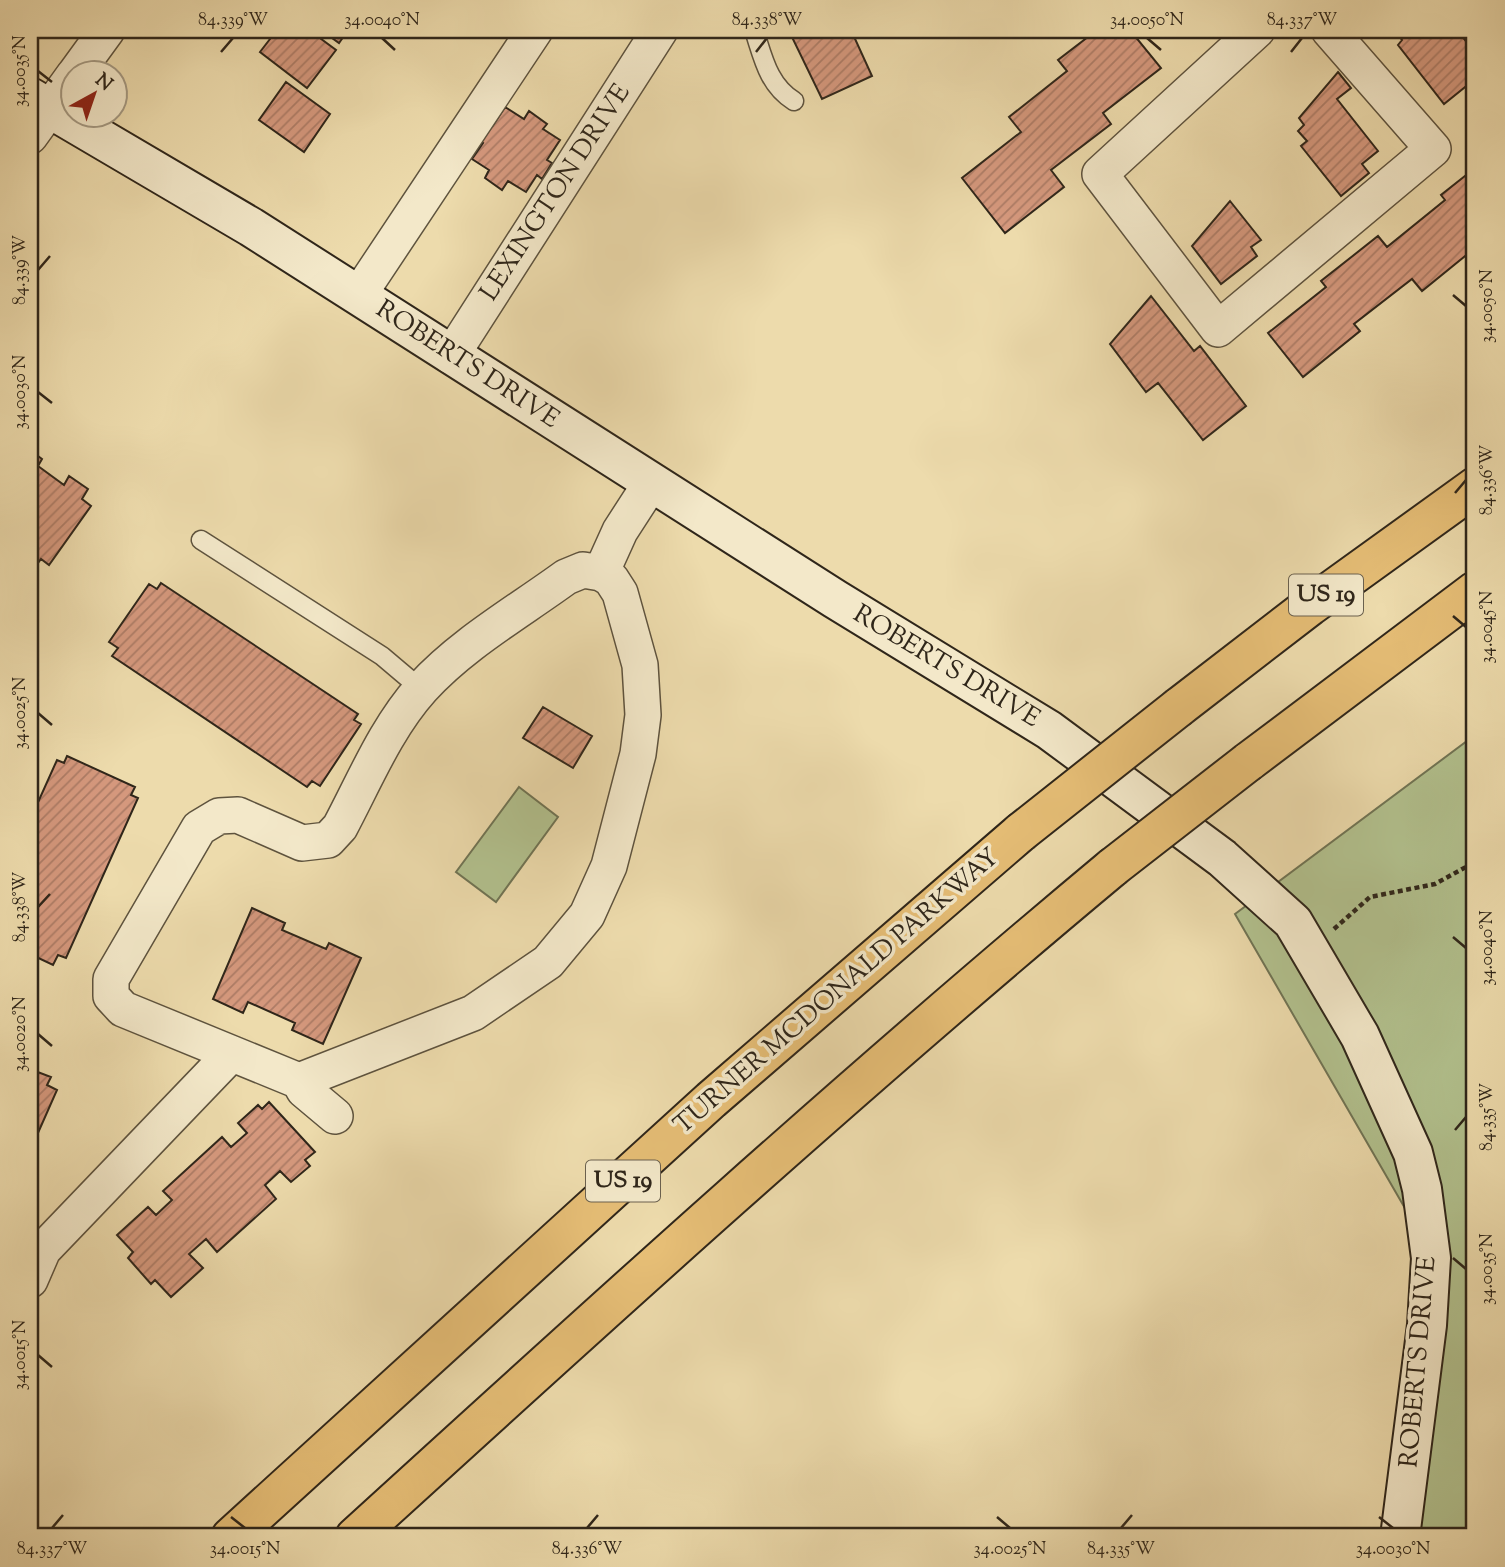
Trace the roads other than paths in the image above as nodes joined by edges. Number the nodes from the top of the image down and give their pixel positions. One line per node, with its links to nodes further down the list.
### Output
1 (107, 30): 7 (street)
2 (535, 30): 11 (street)
3 (660, 30): 12 (street, LEXINGTON DRIVE)
4 (754, 30): 9 (lane)
5 (1258, 30): 6 (street)
6 (1329, 30)
7 (84, 60)
8 (60, 89): 10 (street)
9 (794, 101)
10 (36, 114): 11 (street, ROBERTS DRIVE)
11 (358, 296): 12 (street, ROBERTS DRIVE)
12 (451, 356): 13 (street, ROBERTS DRIVE)
13 (651, 483): 16 (street); 25 (street, ROBERTS DRIVE)
14 (1475, 487): 23 (highway, TURNER MCDONALD PARKWAY / US 19, bridge)
15 (201, 540): 18 (lane)
16 (601, 573): 18 (street); 20 (street)
17 (1475, 591): 24 (highway, bridge)
18 (421, 689): 19 (street)
19 (230, 1054): 20 (street); 22 (street)
20 (299, 1081): 21 (street)
21 (335, 1116)
22 (30, 1280)
23 (231, 1537)
24 (355, 1537)
25 (1400, 1537)

